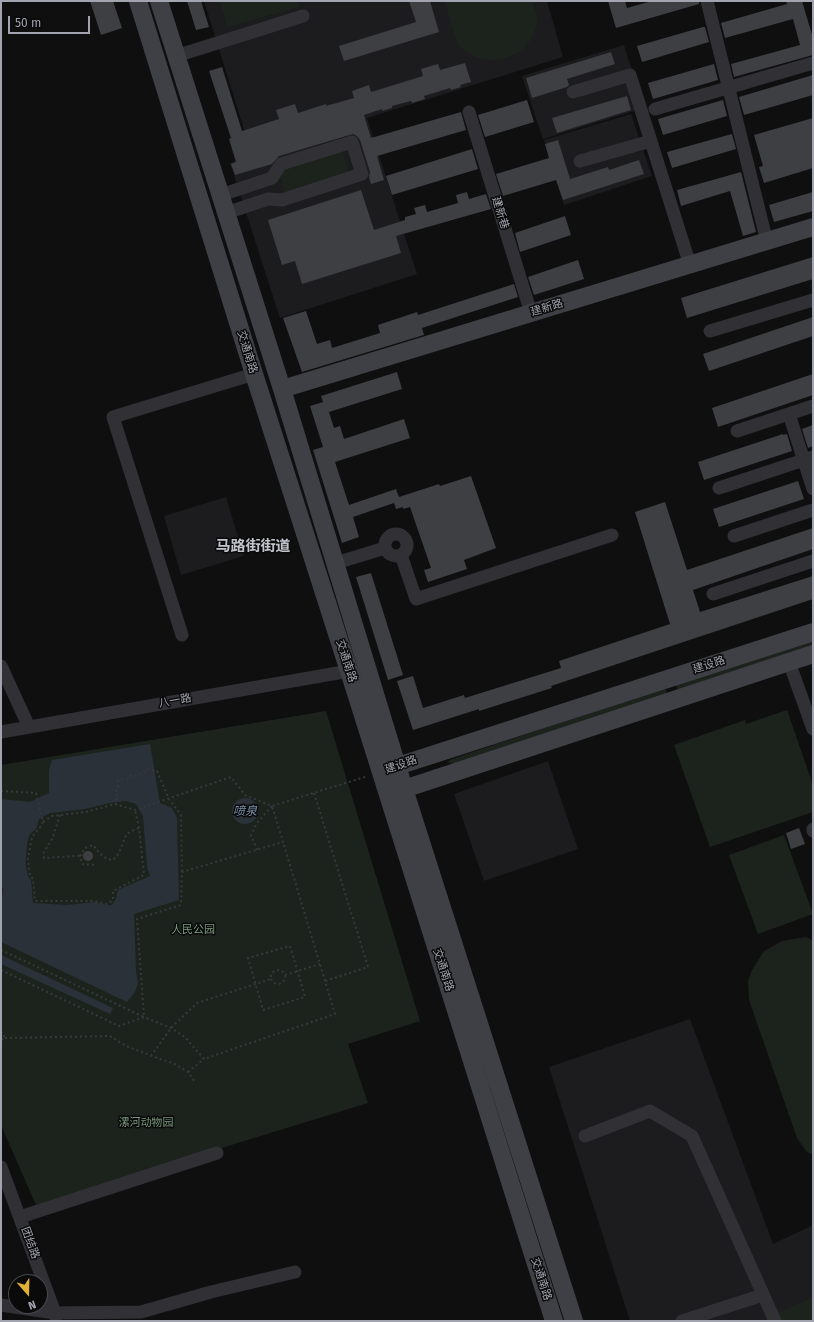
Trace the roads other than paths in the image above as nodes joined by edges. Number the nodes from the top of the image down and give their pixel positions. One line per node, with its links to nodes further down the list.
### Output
1 (138, 1): 21 (main road, 交通南路)
2 (159, 1): 5 (main road, 交通南路)
3 (707, 1): 7 (street)
4 (303, 16): 5 (street)
5 (176, 56): 13 (main road, 交通南路)
6 (813, 63): 7 (street)
7 (728, 87): 9 (street); 16 (street)
8 (573, 92): 11 (street)
9 (655, 108)
10 (469, 112): 19 (street, 建新巷)
11 (651, 141): 12 (street); 17 (street)
12 (580, 161)
13 (220, 195): 14 (main road, 交通南路); 14 (street)
14 (226, 213): 22 (main road, 交通南路)
15 (813, 228): 16 (main road, 建新路)
16 (767, 242): 17 (main road, 建新路)
17 (690, 265): 19 (main road, 建新路)
18 (813, 300): 20 (street)
19 (531, 313): 22 (main road, 建新路)
20 (710, 331)
21 (254, 374): 36 (main road, 交通南路); 39 (street)
22 (282, 388): 35 (main road, 交通南路)
23 (813, 406): 24 (street)
24 (789, 414): 25 (street); 26 (street)
25 (738, 431)
26 (808, 458): 27 (street); 28 (street)
27 (719, 488)
28 (813, 489)
29 (813, 510): 31 (street)
30 (612, 535): 33 (street)
31 (734, 536)
32 (385, 548): 33 (street); 33 (street); 35 (street)
33 (401, 555)
34 (813, 561): 37 (street)
35 (336, 563): 36 (main road); 49 (main road, 交通南路)
36 (317, 570): 43 (main road, 交通南路)
37 (713, 594)
38 (813, 632): 44 (main road, 建设路)
39 (182, 635)
40 (813, 654): 41 (main road, 建设路)
41 (789, 662): 45 (main road, 建设路); 47 (street)
42 (1, 666): 46 (street)
43 (349, 670): 46 (street, 八一路); 49 (main road, 交通南路)
44 (668, 678): 45 (main road); 49 (main road, 建设路)
45 (675, 699): 50 (main road, 建设路)
46 (29, 727): 48 (street, 八一路)
47 (813, 729)
48 (1, 732)
49 (389, 769): 50 (main road, 建设路); 61 (main road, 交通南路)
50 (404, 789): 62 (main road, 交通南路)
51 (585, 1136): 56 (street)
52 (217, 1153): 54 (street)
53 (1, 1167): 54 (street, 团结路)
54 (20, 1217): 59 (street, 团结路)
55 (295, 1272): 58 (street)
56 (763, 1295): 63 (street); 64 (street)
57 (1, 1305): 59 (street)
58 (141, 1312): 59 (street); 60 (street)
59 (56, 1317)
60 (124, 1321)
61 (554, 1321)
62 (574, 1321)
63 (682, 1321)
64 (775, 1321)

